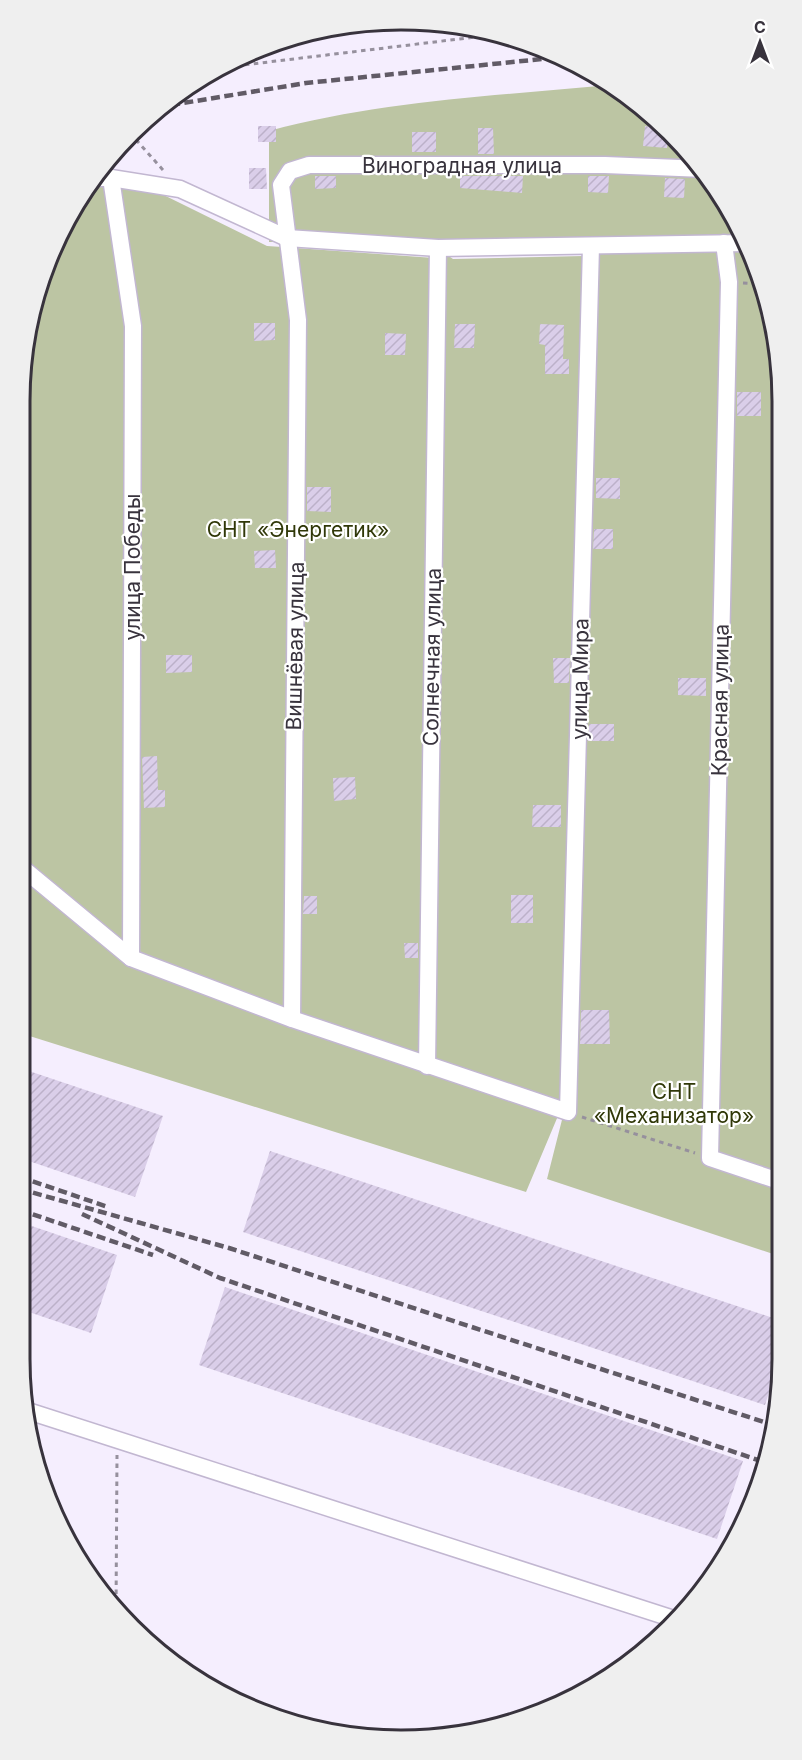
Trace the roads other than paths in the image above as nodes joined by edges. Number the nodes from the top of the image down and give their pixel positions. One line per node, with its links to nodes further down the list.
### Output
1 (690, 168): 3 (street, Виноградная улица)
2 (105, 178): 3 (street); 9 (street, улица Победы)
3 (287, 238): 7 (street); 10 (street, Вишнёвая улица)
4 (724, 243): 5 (street); 6 (street); 12 (street, Красная улица)
5 (737, 243)
6 (591, 246): 7 (street); 11 (street, улица Мира)
7 (438, 248): 11 (street, Солнечная улица)
8 (30, 874): 9 (street)
9 (131, 958): 10 (street)
10 (292, 1019): 11 (street)
11 (427, 1066)
12 (772, 1179)
13 (34, 1414): 14 (street)
14 (667, 1617)

